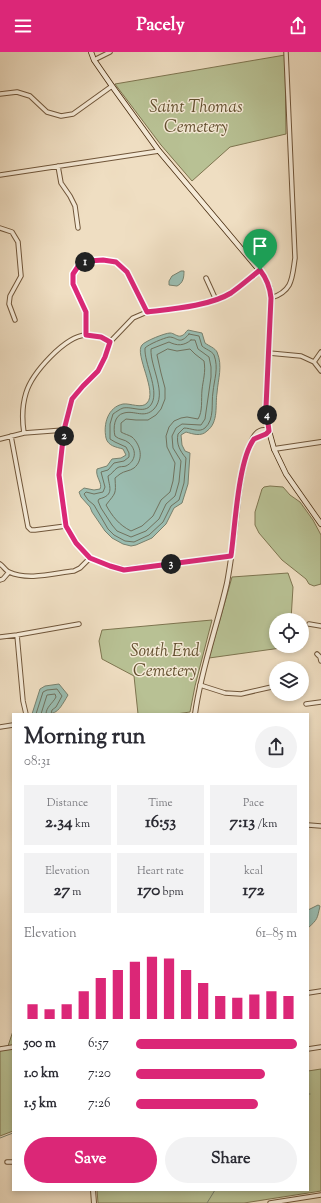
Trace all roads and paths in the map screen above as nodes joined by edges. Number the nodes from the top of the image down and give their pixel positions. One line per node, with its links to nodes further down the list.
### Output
1 (91, 52): 4 (main road)
2 (110, 52): 4 (street)
3 (286, 52): 14 (street)
4 (94, 60): 5 (main road)
5 (112, 86): 6 (street); 7 (main road)
6 (0, 94)
7 (159, 151): 8 (street); 12 (main road)
8 (58, 166): 9 (street); 11 (street)
9 (0, 175)
10 (0, 228): 17 (street)
11 (78, 228)
12 (260, 270): 14 (main road); 15 (street)
13 (206, 278): 15 (street)
14 (271, 298): 21 (main road)
15 (216, 300): 16 (street)
16 (147, 312): 18 (street); 19 (street)
17 (16, 320)
18 (86, 335): 19 (street); 26 (street)
19 (110, 342): 24 (street)
20 (321, 352): 22 (street)
21 (269, 353): 22 (street); 25 (main road)
22 (314, 362): 23 (street)
23 (321, 371)
24 (64, 430): 26 (street); 32 (street)
25 (269, 431): 30 (main road); 33 (street)
26 (24, 433): 27 (street)
27 (11, 436): 28 (street); 32 (street)
28 (0, 439)
29 (321, 442): 30 (street)
30 (274, 449): 31 (main road)
31 (321, 524)
32 (66, 526): 34 (street)
33 (231, 556): 34 (street); 45 (street)
34 (90, 558): 36 (street)
35 (0, 564): 36 (street)
36 (8, 572): 37 (street)
37 (0, 580)
38 (79, 624): 41 (street)
39 (309, 624): 40 (street)
40 (321, 626)
41 (17, 635): 42 (street); 49 (street)
42 (0, 637)
43 (317, 654): 44 (street)
44 (321, 662)
45 (200, 685): 46 (street); 50 (street)
46 (269, 688)
47 (321, 702): 48 (street)
48 (306, 704)
49 (26, 713)
50 (195, 713)
51 (12, 725): 52 (street)
52 (0, 727)
53 (309, 825): 54 (street)
54 (321, 826)
55 (321, 991): 56 (street)
56 (309, 992)
57 (12, 1047): 59 (street)
58 (321, 1047): 60 (street)
59 (0, 1049)
60 (309, 1049)
61 (7, 1162): 62 (street)
62 (12, 1162)
63 (93, 1191): 66 (street)
64 (321, 1195): 65 (street)
65 (291, 1201): 67 (street)
66 (94, 1203)
67 (270, 1203)

